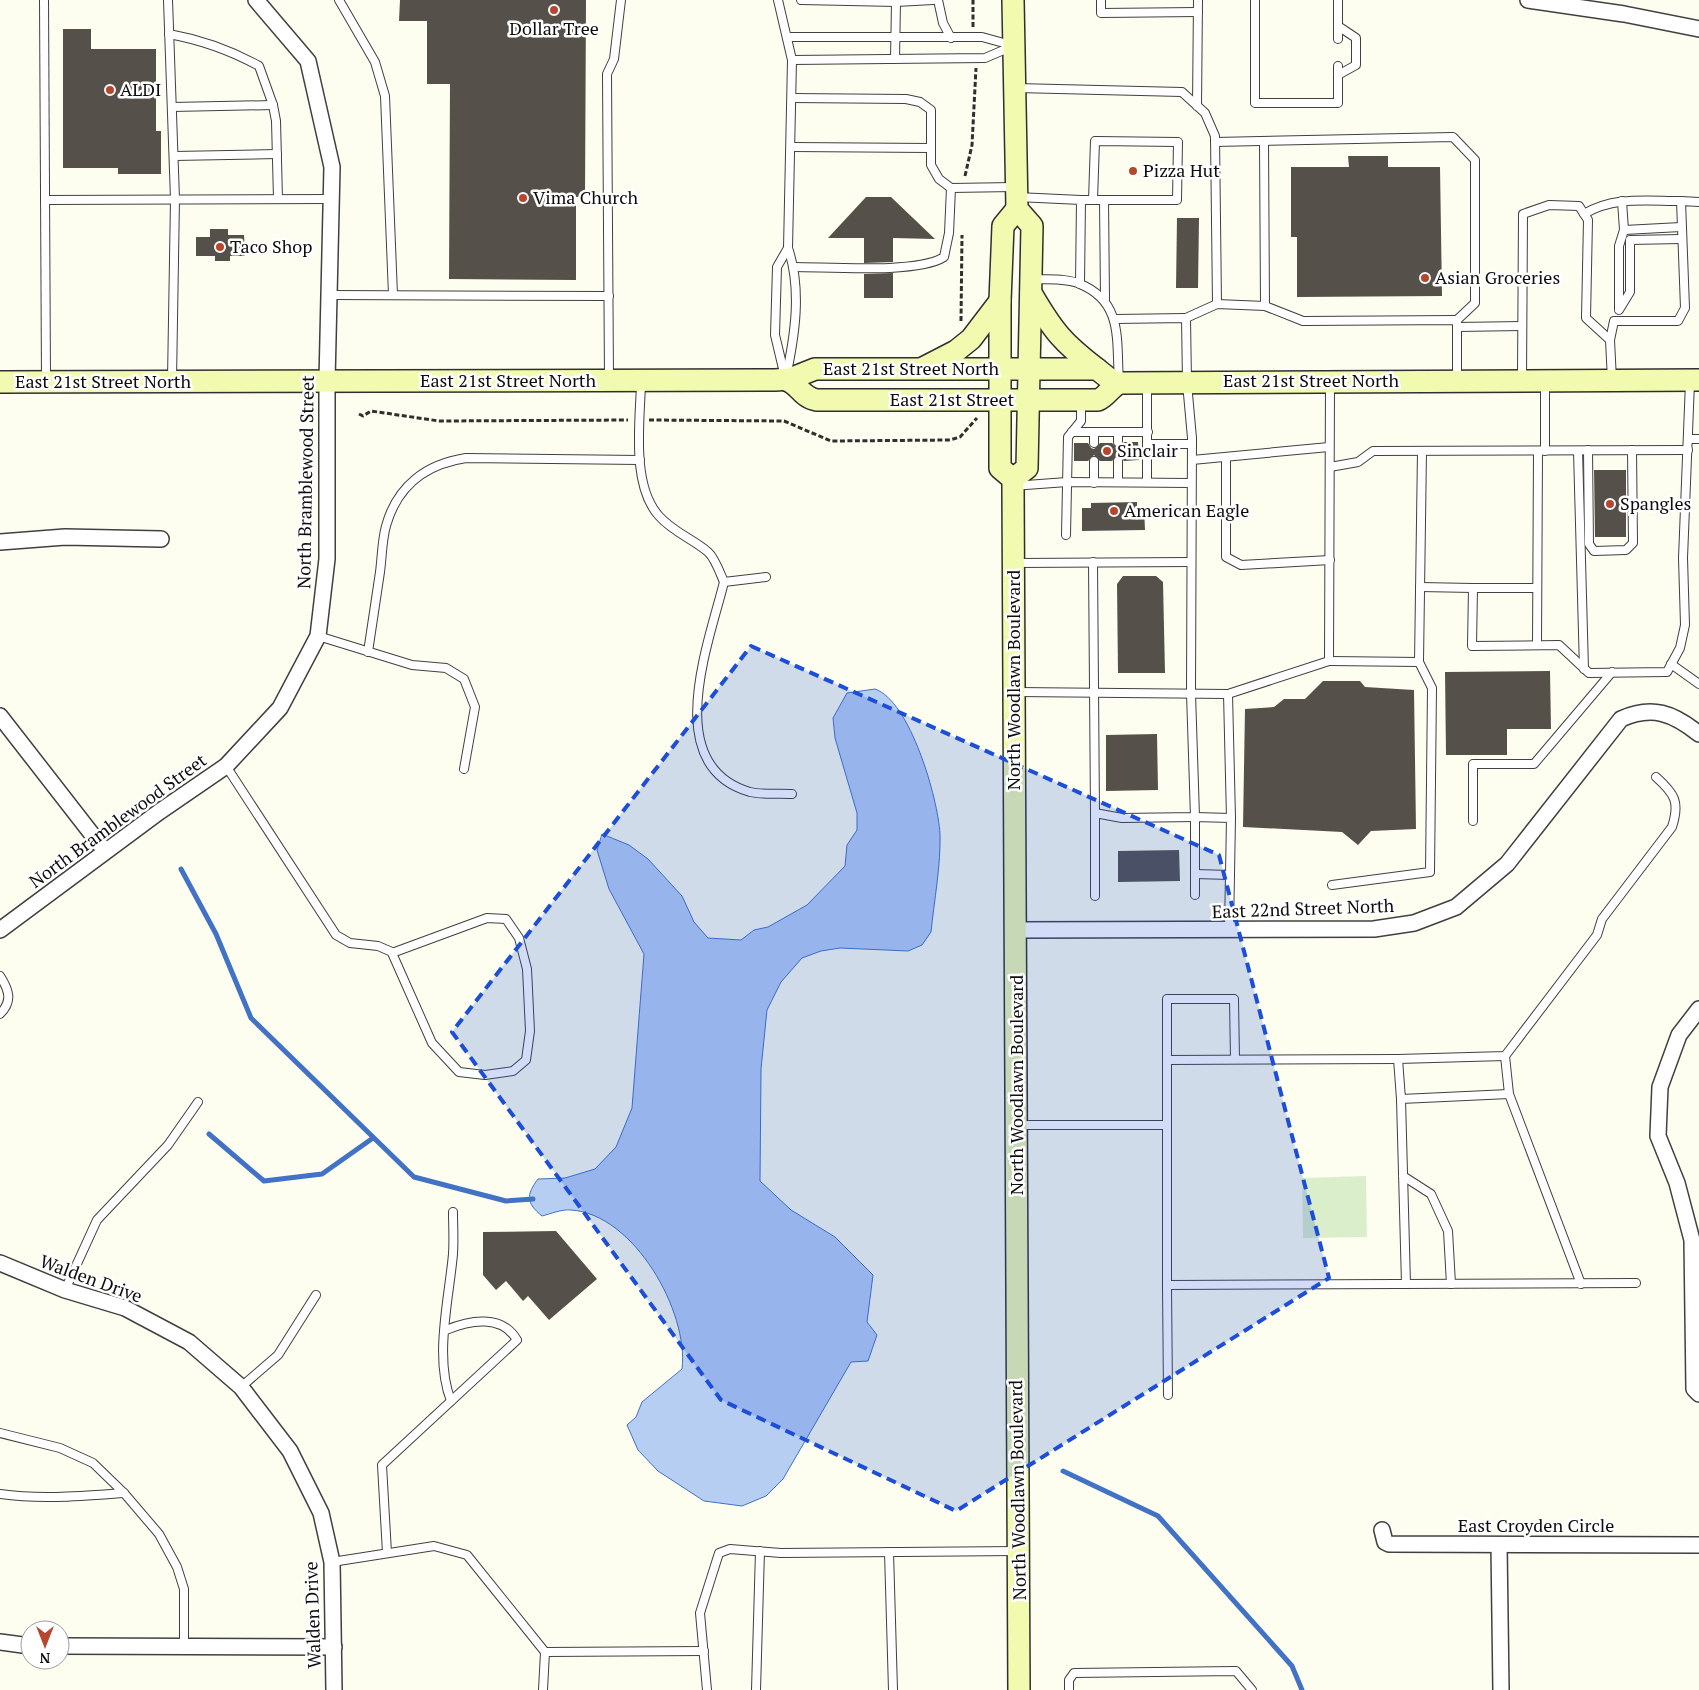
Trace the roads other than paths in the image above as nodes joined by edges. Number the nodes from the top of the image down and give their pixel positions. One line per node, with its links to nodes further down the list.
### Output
1 (44, 0): 45 (lane)
2 (168, 0): 21 (lane)
3 (256, 0): 44 (street, North Bramblewood Street)
4 (339, 0): 61 (lane)
5 (621, 0): 62 (lane)
6 (778, 0): 22 (lane)
7 (801, 0): 16 (lane)
8 (933, 0): 17 (lane)
9 (938, 0): 24 (lane)
10 (1013, 0): 26 (main road)
11 (1101, 0): 18 (lane)
12 (1198, 0): 18 (lane)
13 (1254, 0): 19 (lane)
14 (1338, 0): 19 (lane)
15 (1528, 0): 20 (street)
16 (865, 1): 17 (lane)
17 (896, 2): 23 (lane)
18 (1198, 12): 32 (lane)
19 (1338, 26): 25 (lane)
20 (1699, 28)
21 (169, 34): 31 (lane); 33 (lane)
22 (788, 37): 23 (lane); 28 (lane)
23 (896, 38): 24 (lane); 27 (lane)
24 (951, 38): 26 (lane)
25 (1338, 39)
26 (1013, 46): 27 (lane); 29 (main road)
27 (895, 59): 28 (lane)
28 (792, 60): 30 (lane)
29 (1016, 88): 32 (lane); 41 (main road)
30 (792, 98): 36 (lane); 37 (lane)
31 (273, 105): 33 (lane); 38 (lane)
32 (1197, 106): 35 (lane)
33 (172, 107): 39 (lane)
34 (1264, 141): 35 (lane); 66 (lane); 71 (lane)
35 (1215, 142): 65 (lane)
36 (792, 147): 37 (lane); 56 (lane)
37 (931, 148): 40 (lane)
38 (277, 154): 39 (lane); 43 (lane)
39 (174, 156): 42 (lane)
40 (951, 188): 41 (lane); 57 (lane)
41 (1017, 197): 46 (lane); 59 (main road); 64 (main road)
42 (175, 199): 43 (lane); 45 (lane); 90 (lane)
43 (278, 199): 44 (lane)
44 (332, 199): 60 (street, North Bramblewood Street)
45 (45, 200): 89 (lane)
46 (1081, 200): 47 (lane); 58 (lane)
47 (1094, 200): 48 (lane); 48 (lane)
48 (1104, 200): 63 (lane)
49 (1622, 201): 50 (lane); 52 (lane); 54 (lane)
50 (1681, 201): 51 (lane); 53 (lane)
51 (1699, 202)
52 (1584, 214): 72 (lane); 73 (lane)
53 (1681, 227): 54 (lane); 55 (lane)
54 (1624, 230): 67 (lane)
55 (1681, 239): 67 (lane); 70 (lane)
56 (788, 248): 57 (lane); 78 (lane)
57 (794, 267): 78 (lane)
58 (1080, 284): 59 (lane); 63 (lane)
59 (1031, 286): 75 (main road); 76 (main road)
60 (329, 295): 61 (lane); 83 (street, North Bramblewood Street)
61 (393, 295): 62 (lane)
62 (609, 296): 84 (lane)
63 (1105, 300): 69 (lane)
64 (1000, 301): 74 (main road); 77 (main road)
65 (1217, 304): 66 (lane); 68 (lane)
66 (1265, 306): 71 (lane)
67 (1620, 310): 70 (lane)
68 (1186, 318): 69 (lane); 92 (lane)
69 (1115, 319): 93 (lane)
70 (1620, 320): 73 (lane)
71 (1457, 324): 72 (lane); 87 (lane)
72 (1522, 326): 79 (lane)
73 (1610, 340): 81 (lane)
74 (921, 369): 77 (main road, East 21st Street North); 78 (main road, East 21st Street North)
75 (1029, 369): 76 (main road, East 21st Street North); 77 (main road, East 21st Street North); 96 (main road)
76 (1098, 369): 93 (main road)
77 (1001, 370): 94 (main road)
78 (786, 380): 85 (main road, East 21st Street North); 94 (main road, East 21st Street)
79 (1522, 380): 80 (main road, East 21st Street North); 87 (main road, East 21st Street North)
80 (1544, 380): 81 (main road, East 21st Street North); 112 (lane)
81 (1612, 380): 82 (main road, East 21st Street North)
82 (1695, 380): 101 (lane)
83 (327, 381): 84 (main road, East 21st Street North); 90 (main road, East 21st Street North); 138 (street, North Bramblewood Street)
84 (609, 381): 85 (main road, East 21st Street North)
85 (641, 381): 115 (lane)
86 (1330, 381): 87 (main road, East 21st Street North); 92 (main road, East 21st Street North); 107 (lane)
87 (1457, 381)
88 (0, 382): 89 (main road, East 21st Street North)
89 (46, 382): 90 (main road, East 21st Street North)
90 (172, 382)
91 (1147, 383): 92 (main road, East 21st Street North); 93 (main road, East 21st Street North); 100 (lane)
92 (1187, 383): 106 (lane)
93 (1119, 384): 95 (main road, East 21st Street)
94 (1000, 400): 96 (main road, East 21st Street); 123 (main road)
95 (1081, 400): 96 (main road, East 21st Street); 97 (lane)
96 (1029, 401): 123 (main road)
97 (1072, 432): 98 (lane); 120 (lane)
98 (1094, 432): 99 (lane); 104 (lane)
99 (1118, 432): 100 (lane); 103 (lane)
100 (1148, 432): 105 (lane)
101 (1688, 438): 102 (lane); 110 (lane)
102 (1699, 438)
103 (1118, 442)
104 (1094, 443)
105 (1148, 444): 106 (lane); 122 (lane)
106 (1192, 444): 116 (lane)
107 (1329, 447): 114 (lane); 119 (lane)
108 (1588, 450): 109 (lane); 109 (lane); 113 (lane)
109 (1632, 450): 110 (lane)
110 (1688, 450): 143 (lane)
111 (1422, 451): 112 (lane); 119 (lane); 135 (lane)
112 (1541, 451): 113 (lane); 137 (lane)
113 (1578, 451): 144 (lane)
114 (1226, 457): 116 (lane); 129 (lane)
115 (640, 460): 134 (lane); 140 (lane)
116 (1192, 460): 125 (lane)
117 (1094, 461): 124 (lane)
118 (1118, 461): 121 (lane)
119 (1330, 467): 129 (lane)
120 (1067, 482): 123 (lane); 124 (lane); 126 (lane)
121 (1118, 482): 122 (lane); 124 (lane)
122 (1147, 482): 125 (lane)
123 (1013, 483): 132 (main road, North Woodlawn Boulevard)
124 (1094, 483)
125 (1191, 483): 131 (lane)
126 (1066, 535)
127 (162, 539): 128 (street)
128 (0, 542)
129 (1330, 560): 141 (lane)
130 (1093, 562): 131 (lane); 132 (lane); 148 (lane)
131 (1191, 562): 149 (lane)
132 (1014, 563): 147 (main road, North Woodlawn Boulevard)
133 (766, 577): 134 (lane)
134 (724, 582): 156 (lane)
135 (1420, 587): 136 (lane); 142 (lane)
136 (1473, 588): 137 (lane); 139 (lane)
137 (1537, 588): 139 (lane)
138 (318, 636): 140 (lane); 153 (street, North Bramblewood Street)
139 (1537, 645): 144 (lane)
140 (368, 652): 154 (lane)
141 (1329, 661): 142 (lane); 150 (lane)
142 (1419, 662): 164 (lane)
143 (1671, 664): 145 (lane); 146 (lane)
144 (1584, 669): 145 (lane)
145 (1612, 672): 160 (lane)
146 (1699, 684)
147 (1014, 692): 148 (lane); 168 (main road, North Woodlawn Boulevard)
148 (1095, 692): 149 (lane); 157 (lane)
149 (1190, 692): 150 (lane); 158 (lane)
150 (1228, 694): 159 (lane)
151 (0, 716): 161 (street)
152 (1699, 734): 169 (street, East 22nd Street North)
153 (226, 766): 161 (street, North Bramblewood Street); 170 (lane)
154 (464, 769)
155 (1656, 777): 174 (lane)
156 (792, 794)
157 (1095, 813): 158 (lane); 166 (lane)
158 (1195, 817): 159 (lane); 162 (lane)
159 (1231, 818): 163 (lane)
160 (1473, 821)
161 (106, 851): 167 (street, North Bramblewood Street)
162 (1195, 874): 163 (lane); 165 (lane)
163 (1230, 875): 169 (lane)
164 (1332, 885)
165 (1195, 895)
166 (1095, 896)
167 (0, 930)
168 (1016, 930): 169 (street, East 22nd Street North); 181 (main road, North Woodlawn Boulevard)
169 (1229, 930)
170 (392, 953): 170 (lane)
171 (0, 976): 173 (lane)
172 (1699, 1009): 195 (street)
173 (0, 1014)
174 (1505, 1056): 176 (lane); 178 (lane)
175 (1235, 1059): 176 (lane); 177 (lane); 177 (lane)
176 (1398, 1059): 179 (lane)
177 (1167, 1060): 182 (lane)
178 (1509, 1094): 179 (lane); 188 (lane)
179 (1401, 1099): 183 (lane)
180 (198, 1102): 191 (lane)
181 (1017, 1125): 182 (lane); 205 (main road, North Woodlawn Boulevard)
182 (1167, 1125): 190 (lane)
183 (1403, 1176): 186 (lane); 187 (lane)
184 (453, 1212): 193 (lane)
185 (0, 1264): 191 (street, Walden Drive)
186 (1406, 1284): 187 (lane); 190 (lane)
187 (1450, 1284): 188 (lane)
188 (1581, 1284): 189 (lane)
189 (1636, 1284)
190 (1167, 1285): 196 (lane)
191 (65, 1290): 194 (street, Walden Drive)
192 (316, 1295): 194 (lane)
193 (446, 1330): 197 (lane); 197 (lane)
194 (241, 1387): 208 (street, Walden Drive)
195 (1699, 1394)
196 (1168, 1395)
197 (451, 1402): 207 (lane)
198 (0, 1433): 199 (lane)
199 (124, 1493): 200 (lane); 212 (lane)
200 (0, 1494)
201 (1382, 1530): 202 (street, East Croyden Circle)
202 (1499, 1545): 203 (street, East Croyden Circle); 224 (street)
203 (1699, 1545)
204 (760, 1551): 206 (lane); 214 (lane); 219 (lane)
205 (1020, 1551): 206 (lane); 221 (main road, North Woodlawn Boulevard)
206 (890, 1552): 220 (lane)
207 (387, 1554): 208 (lane); 215 (lane)
208 (332, 1562): 213 (street, Walden Drive)
209 (0, 1642): 210 (street)
210 (20, 1645)
211 (70, 1646): 212 (street)
212 (184, 1646): 213 (street)
213 (334, 1647): 216 (street, Walden Drive)
214 (704, 1651): 215 (lane); 218 (lane)
215 (545, 1652): 217 (lane)
216 (334, 1690)
217 (543, 1690)
218 (707, 1690)
219 (756, 1690)
220 (893, 1690)
221 (1020, 1690)
222 (1069, 1690): 223 (lane)
223 (1252, 1690)
224 (1500, 1690)

